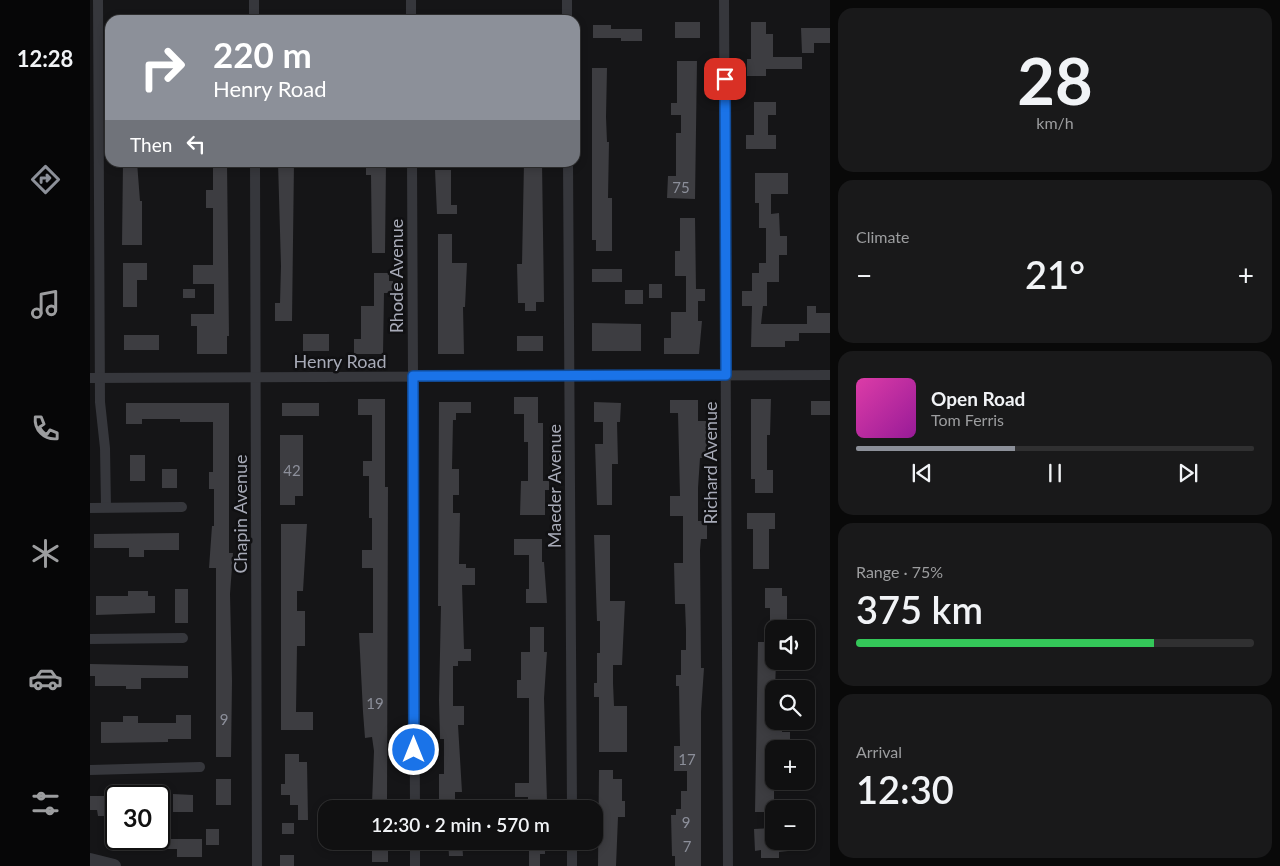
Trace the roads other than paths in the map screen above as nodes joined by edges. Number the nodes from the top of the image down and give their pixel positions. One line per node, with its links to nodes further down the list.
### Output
1 (98, 0): 16 (street)
2 (254, 0): 6 (street)
3 (411, 0): 7 (street)
4 (567, 0): 8 (street)
5 (724, 0): 12 (street, Richard Avenue)
6 (254, 15)
7 (411, 15)
8 (568, 15)
9 (255, 167): 17 (street, Chapin Avenue)
10 (412, 167): 14 (street, Rhode Avenue)
11 (568, 167): 15 (street, Maeder Avenue)
12 (726, 375): 13 (street, Henry Road); 15 (street, Henry Road); 34 (street, Richard Avenue)
13 (830, 375)
14 (413, 376): 15 (street, Henry Road); 17 (street, Henry Road); 25 (street, Rhode Avenue)
15 (569, 376): 26 (street, Maeder Avenue)
16 (95, 378): 17 (street, Henry Road); 18 (street)
17 (256, 378): 31 (street, Chapin Avenue)
18 (106, 507): 19 (street); 20 (street)
19 (182, 507)
20 (90, 508)
21 (90, 638): 22 (street)
22 (182, 638)
23 (200, 768): 24 (street)
24 (90, 770)
25 (415, 800)
26 (572, 800)
27 (415, 850): 32 (street)
28 (572, 850): 33 (street)
29 (90, 860): 30 (street)
30 (110, 866)
31 (257, 866)
32 (415, 866)
33 (572, 866)
34 (728, 866)

